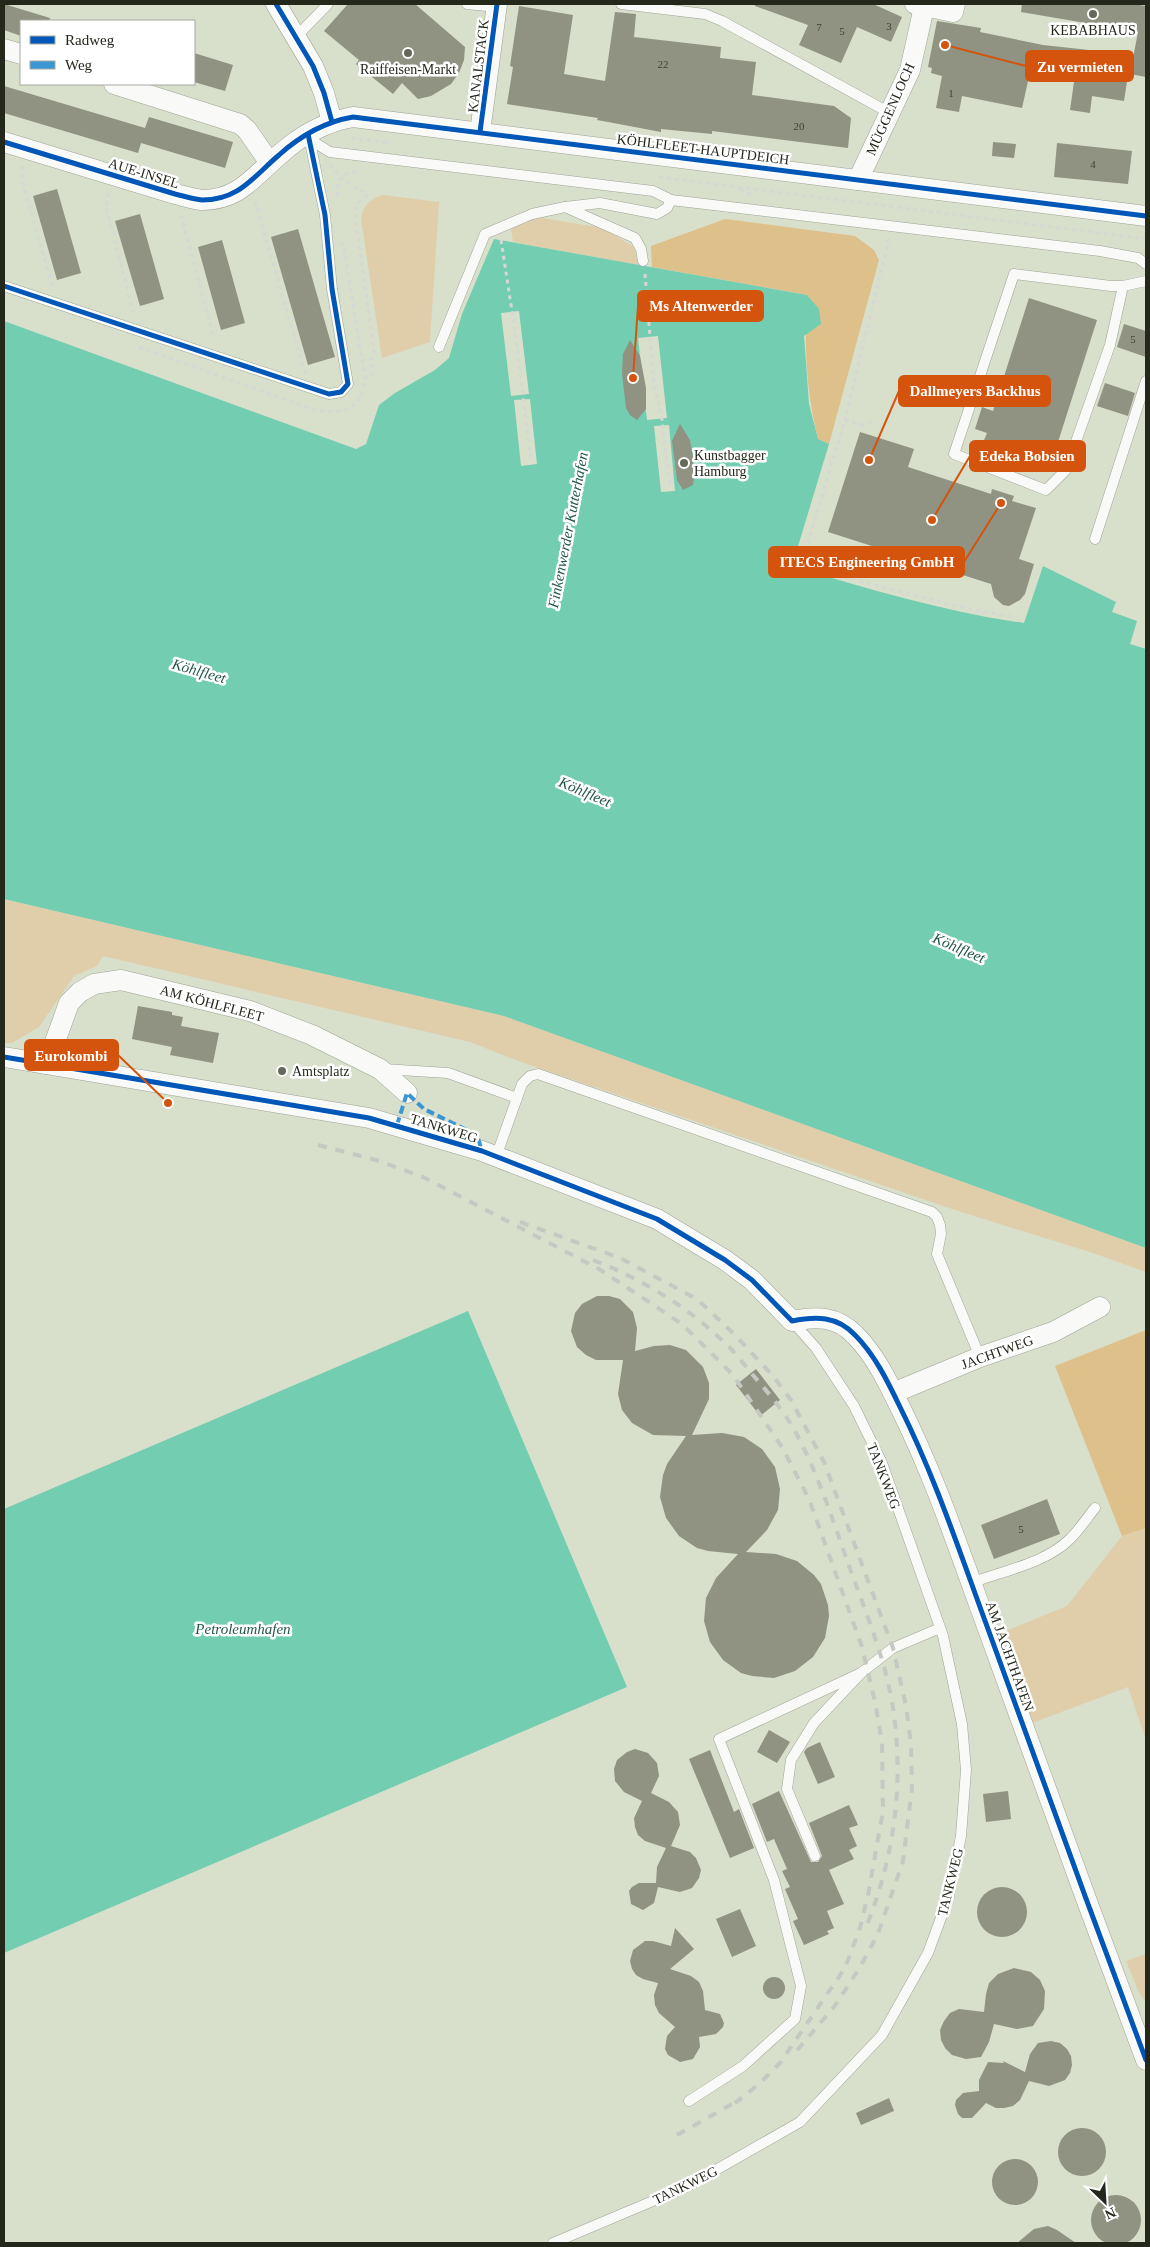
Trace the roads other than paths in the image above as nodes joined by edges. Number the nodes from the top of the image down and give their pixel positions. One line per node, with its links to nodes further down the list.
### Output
1 (276, 4): 8 (street)
2 (328, 4): 8 (lane)
3 (467, 4): 6 (lane)
4 (621, 4): 12 (lane)
5 (919, 5): 7 (street); 12 (street, MÜGGENLOCH)
6 (497, 6): 14 (street, KANALSTACK)
7 (954, 8)
8 (296, 37): 13 (street)
9 (4, 49): 10 (street)
10 (20, 54)
11 (117, 85): 17 (street)
12 (890, 113): 18 (street, MÜGGENLOCH)
13 (332, 122): 14 (street, KÖHLFLEET-HAUPTDEICH); 15 (street, KÖHLFLEET-HAUPTDEICH)
14 (480, 132): 18 (street, KÖHLFLEET-HAUPTDEICH)
15 (308, 134): 17 (street, KÖHLFLEET-HAUPTDEICH); 19 (lane); 25 (lane)
16 (13, 145): 17 (street, AUE-INSEL)
17 (270, 163)
18 (858, 180): 21 (street, KÖHLFLEET-HAUPTDEICH)
19 (671, 200): 20 (lane); 23 (lane)
20 (565, 207): 22 (lane); 27 (lane)
21 (1146, 216)
22 (644, 261)
23 (1146, 264)
24 (1146, 281): 26 (lane)
25 (4, 286)
26 (1123, 286): 26 (lane)
27 (439, 347)
28 (1146, 381): 29 (lane)
29 (1095, 539)
30 (4, 1057): 31 (street, TANKWEG)
31 (47, 1064): 32 (street, AM KÖHLFLEET); 35 (street, TANKWEG)
32 (380, 1069): 33 (street, AM KÖHLFLEET); 34 (lane)
33 (407, 1093)
34 (518, 1098): 35 (lane); 38 (lane)
35 (496, 1157): 37 (street, TANKWEG)
36 (1100, 1307): 38 (street, JACHTWEG)
37 (792, 1321): 39 (street, AM JACHTHAFEN); 42 (lane, TANKWEG)
38 (980, 1357): 39 (street, JACHTWEG)
39 (893, 1392): 41 (street, AM JACHTHAFEN)
40 (1094, 1508): 41 (lane)
41 (971, 1582): 45 (street, AM JACHTHAFEN)
42 (940, 1628): 43 (lane); 48 (lane, TANKWEG)
43 (861, 1673): 44 (lane); 47 (lane)
44 (815, 1856)
45 (1140, 2026): 46 (street, AM JACHTHAFEN)
46 (1146, 2060)
47 (688, 2101)
48 (553, 2243)

